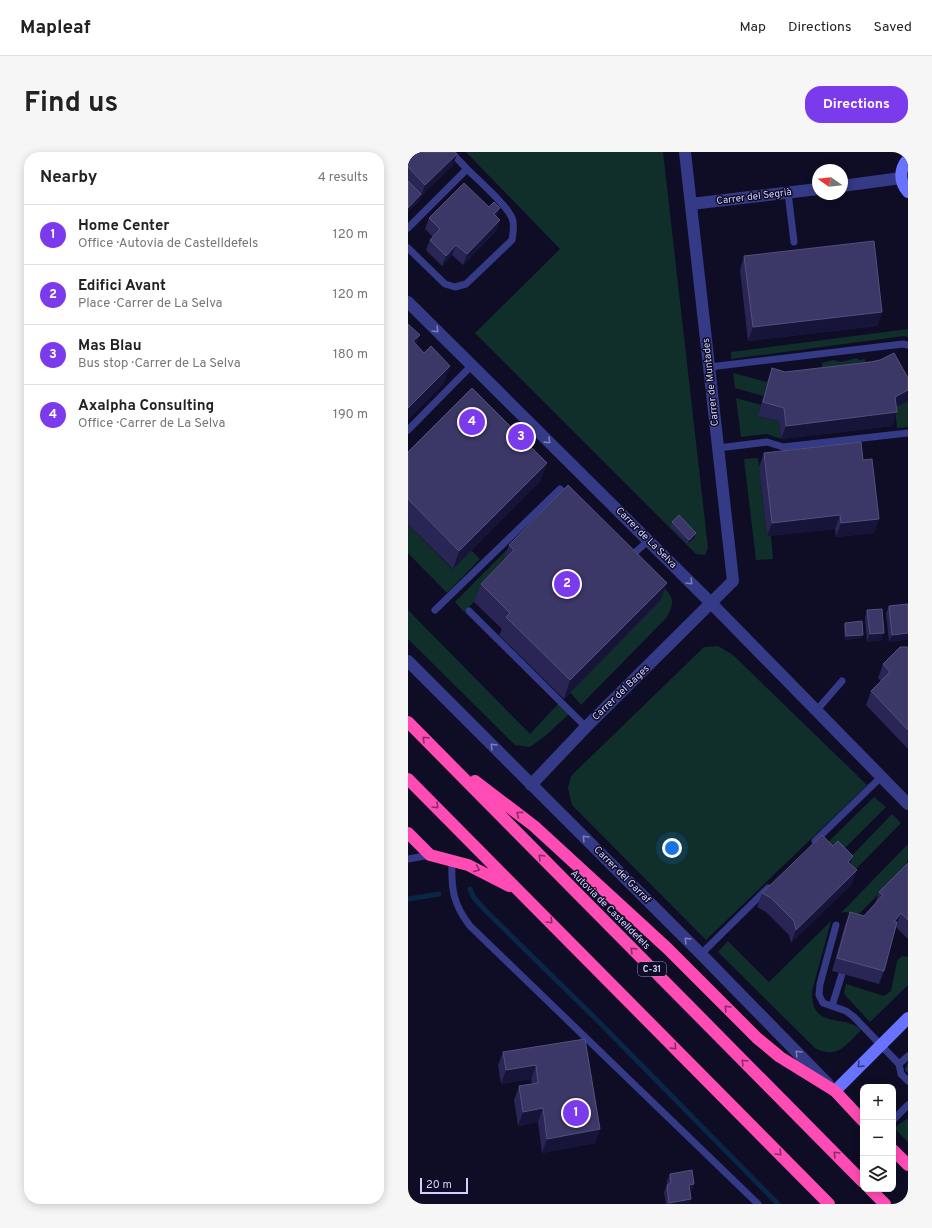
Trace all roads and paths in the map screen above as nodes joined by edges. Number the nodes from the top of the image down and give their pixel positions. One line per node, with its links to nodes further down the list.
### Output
1 (451, 152): 4 (lane)
2 (685, 152): 10 (street, Carrer de Muntades)
3 (908, 159): 5 (main road)
4 (467, 169): 11 (lane); 13 (lane)
5 (901, 178): 6 (street); 8 (main road)
6 (848, 185)
7 (812, 190): 9 (street, Carrer del Segrià)
8 (908, 192)
9 (788, 193): 10 (street, Carrer del Segrià); 12 (lane)
10 (691, 204): 17 (street, Carrer de Muntades)
11 (408, 228)
12 (794, 242)
13 (408, 248)
14 (408, 302): 16 (street, Carrer de La Selva, one-way to 16)
15 (908, 345): 17 (lane)
16 (472, 365): 18 (lane); 22 (street, Carrer de La Selva, one-way to 22)
17 (709, 367): 20 (street, Carrer de Muntades)
18 (408, 430)
19 (908, 432): 20 (lane)
20 (718, 448): 24 (street, Carrer de Muntades)
21 (575, 505): 25 (lane)
22 (648, 540): 23 (lane); 24 (street, Carrer de La Selva, one-way to 24)
23 (623, 554)
24 (712, 604): 29 (street, Carrer de La Selva); 31 (street, Carrer del Bages)
25 (435, 610)
26 (469, 611): 31 (lane)
27 (408, 661): 35 (street, Carrer del Garraf, one-way to 27)
28 (842, 681): 29 (lane)
29 (816, 711): 33 (street, Carrer de La Selva)
30 (408, 722): 32 (highway, Autovia de Castelldefels / C-31, one-way to 30)
31 (586, 727): 35 (street, Carrer del Bages)
32 (442, 756): 54 (highway, one-way to 32); 60 (highway, Autovia de Castelldefels / C-31, one-way to 32)
33 (881, 776): 36 (street, Carrer de La Selva); 37 (street, Carrer de La Selva); 39 (lane)
34 (408, 778): 44 (highway, one-way to 44)
35 (532, 785): 46 (street, Carrer del Garraf, one-way to 35)
36 (908, 791)
37 (908, 804)
38 (408, 833): 40 (highway)
39 (809, 848)
40 (430, 855): 41 (lane); 42 (highway)
41 (408, 859)
42 (452, 861): 44 (highway, one-way to 44); 62 (lane)
43 (775, 881): 46 (lane)
44 (522, 893): 63 (highway, one-way to 63)
45 (836, 925): 48 (lane)
46 (701, 954): 54 (street, Carrer del Garraf, one-way to 46)
47 (842, 974): 48 (lane)
48 (832, 1006): 50 (lane)
49 (908, 1018): 50 (main road)
50 (880, 1046): 52 (lane); 54 (main road, one-way to 54)
51 (908, 1056): 52 (lane)
52 (900, 1064): 53 (lane)
53 (908, 1081)
54 (835, 1091): 57 (highway)
55 (908, 1105): 56 (lane)
56 (896, 1117)
57 (862, 1120)
58 (896, 1153): 59 (highway)
59 (908, 1165)
60 (860, 1179)
61 (873, 1192): 64 (highway)
62 (758, 1204)
63 (829, 1204)
64 (885, 1204)

